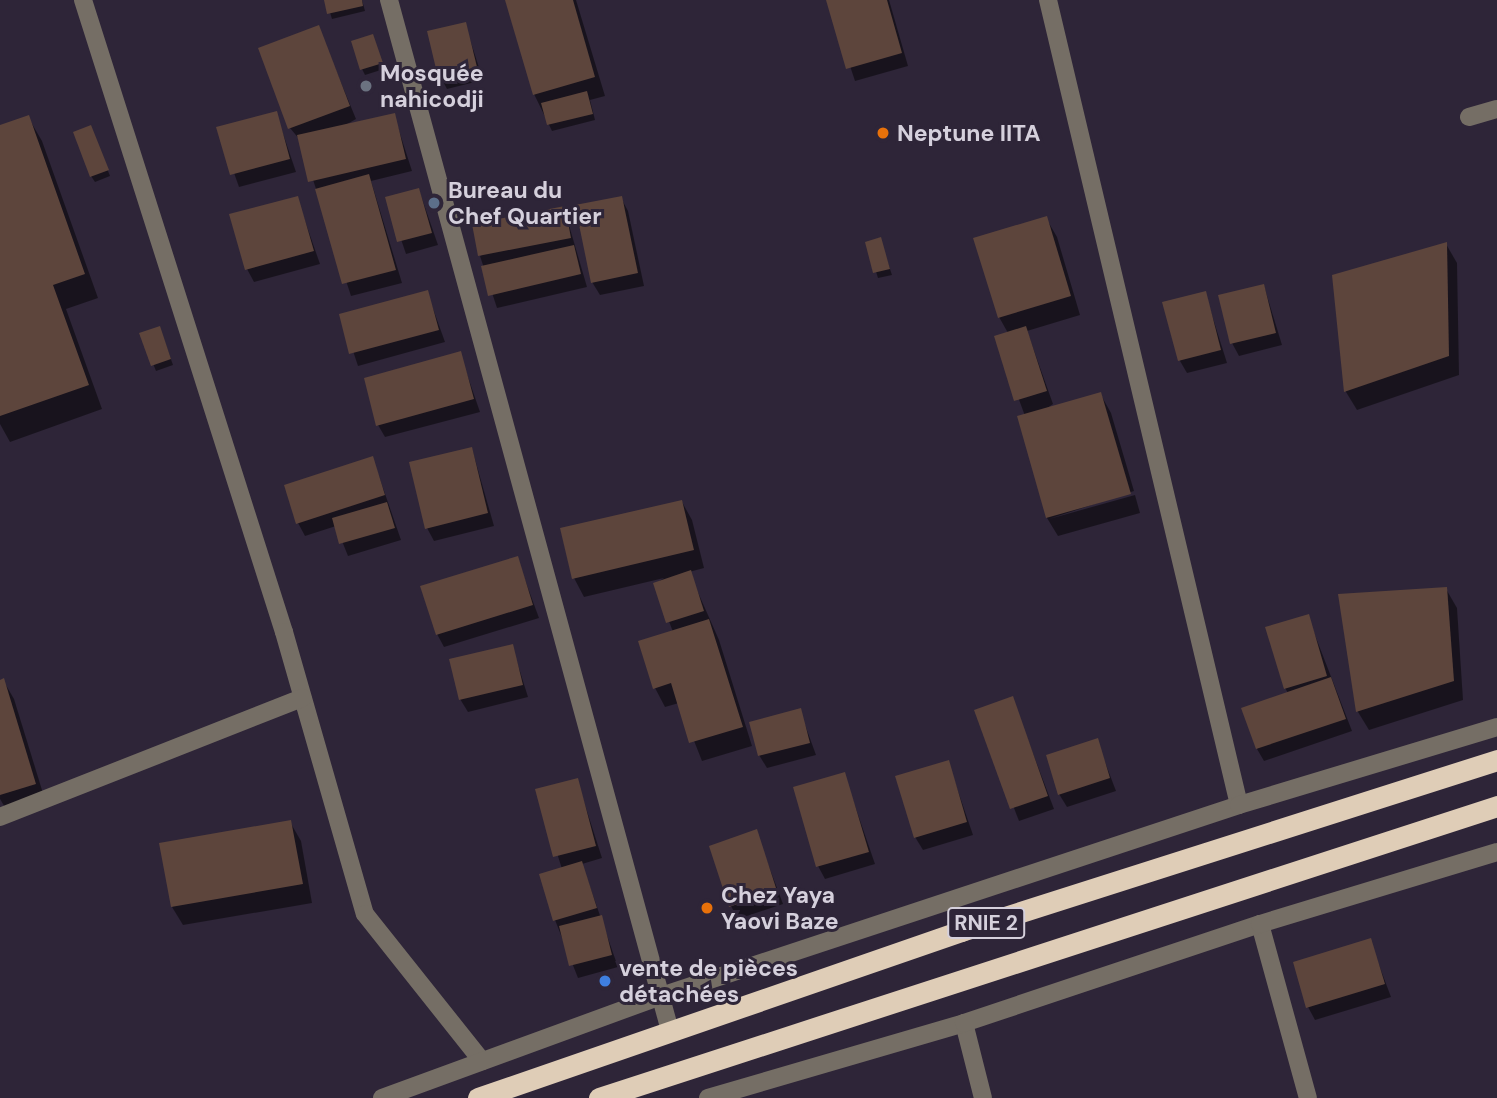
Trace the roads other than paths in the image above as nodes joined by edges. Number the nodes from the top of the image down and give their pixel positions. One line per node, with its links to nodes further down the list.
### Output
1 (83, 0): 6 (street)
2 (389, 0): 14 (street)
3 (1048, 0): 9 (street)
4 (1497, 109): 5 (street)
5 (1469, 117)
6 (302, 698): 11 (street); 17 (street)
7 (1497, 727): 9 (street)
8 (1497, 760): 16 (highway, RNIE 2 / RNIE 2)
9 (1239, 805): 14 (street)
10 (1497, 806): 20 (highway, RNIE 2 / RNIE 2)
11 (0, 817)
12 (1497, 852): 13 (street)
13 (1261, 924): 15 (street); 23 (street)
14 (657, 997): 16 (street); 17 (street)
15 (964, 1023): 21 (street); 22 (street)
16 (670, 1031): 19 (highway, RNIE 2 / RNIE 2)
17 (482, 1061): 18 (street)
18 (382, 1098)
19 (478, 1098)
20 (599, 1098)
21 (708, 1098)
22 (983, 1098)
23 (1308, 1098)

